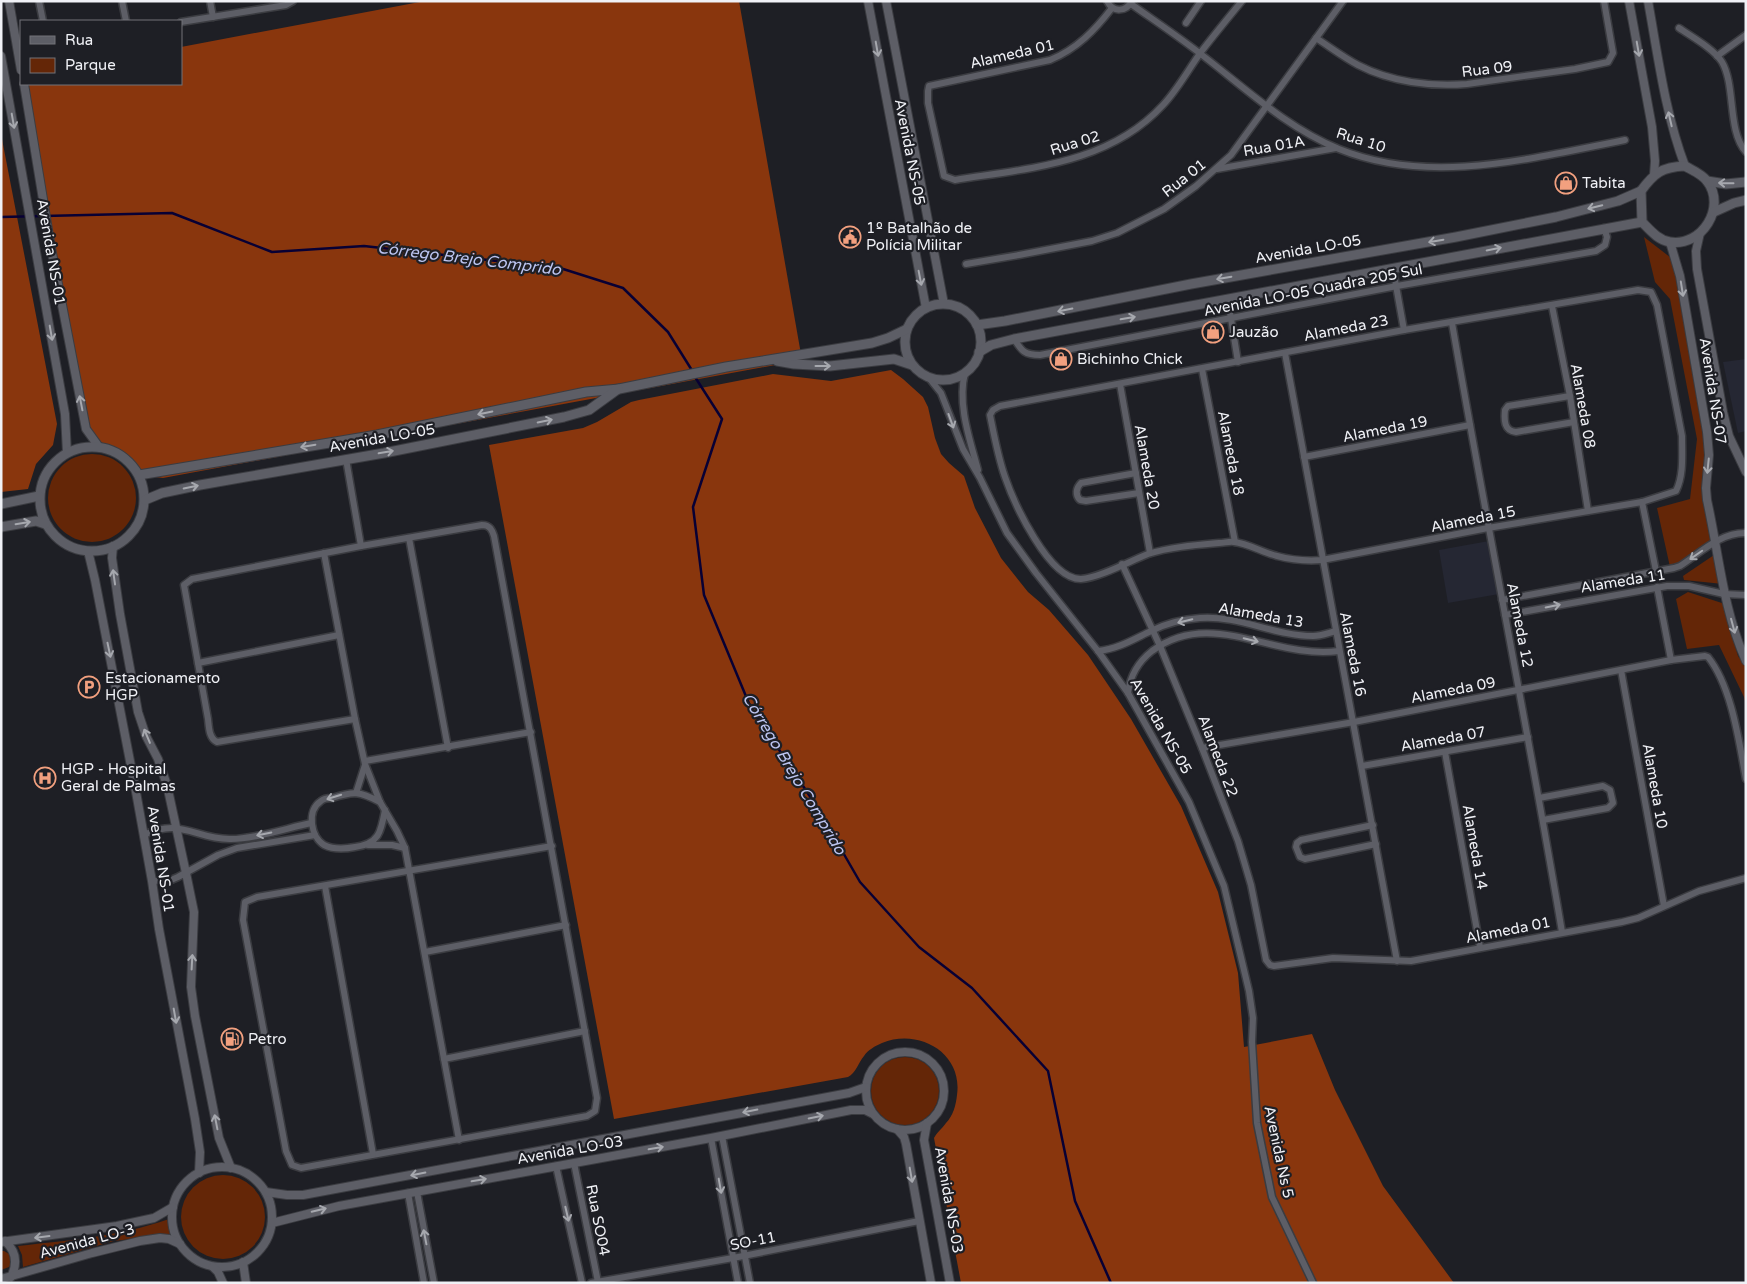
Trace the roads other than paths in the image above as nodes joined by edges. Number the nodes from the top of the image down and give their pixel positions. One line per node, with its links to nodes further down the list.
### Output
1 (9, 1): 28 (street)
2 (39, 1): 18 (street)
3 (122, 1): 19 (street)
4 (210, 1): 17 (street)
5 (293, 1): 17 (street)
6 (868, 1): 54 (street, Avenida NS-05, one-way to 54)
7 (886, 1): 52 (street, Avenida NS-05)
8 (1106, 1): 16 (street)
9 (1201, 1): 21 (street)
10 (1242, 1): 25 (street, Rua 02)
11 (1343, 1): 24 (street, Rua 01)
12 (1604, 1): 24 (street, Rua 09)
13 (1629, 1): 37 (street, one-way to 37)
14 (1648, 1): 35 (street, one-way to 14)
15 (1132, 2): 16 (street); 25 (street, Rua 10)
16 (1112, 8): 30 (street, Alameda 01)
17 (214, 17): 20 (street)
18 (43, 20)
19 (126, 20)
20 (182, 22)
21 (1186, 23)
22 (1679, 28): 27 (street)
23 (1746, 35): 27 (street)
24 (1316, 38): 31 (street, Rua 01)
25 (1200, 53): 30 (street, Rua 02); 31 (street, Rua 10)
26 (1, 56): 75 (street, Avenida NS-01, one-way to 75)
27 (1717, 56): 34 (street)
28 (20, 64)
29 (24, 85): 74 (street, Avenida NS-01, one-way to 29)
30 (930, 86)
31 (1266, 106): 33 (street, Rua 10); 36 (street, Rua 01)
32 (1625, 140): 33 (street, Rua 10)
33 (1336, 148): 36 (street, Rua 01A)
34 (1746, 152)
35 (1685, 166): 37 (main road); 38 (main road)
36 (1216, 169): 47 (street, Rua 01)
37 (1654, 175): 40 (main road)
38 (1707, 181): 39 (main road, one-way to 38); 42 (main road)
39 (1746, 182)
40 (1641, 192): 43 (main road); 57 (main road, Avenida LO-05, one-way to 57)
41 (1746, 200): 42 (main road)
42 (1714, 212): 45 (main road)
43 (1642, 222): 44 (main road); 46 (main road)
44 (1604, 228): 48 (main road, one-way to 44); 49 (street, Avenida LO-05 Quadra 205 Sul)
45 (1700, 234): 46 (main road); 78 (street, Avenida NS-07)
46 (1670, 242): 94 (street, Avenida NS-07, one-way to 94)
47 (966, 264)
48 (1393, 269): 49 (street); 51 (main road)
49 (1397, 286): 55 (street, Avenida LO-05 Quadra 205 Sul); 59 (street)
50 (1651, 292): 53 (street, Alameda 23); 85 (street, Alameda 15)
51 (1228, 300): 55 (street); 60 (main road, one-way to 51)
52 (944, 304): 54 (main road); 57 (main road)
53 (1552, 306): 56 (street, Alameda 23); 71 (street, Alameda 08)
54 (926, 308): 58 (main road)
55 (1231, 319): 60 (street, Avenida LO-05 Quadra 205 Sul); 64 (street)
56 (1452, 323): 59 (street, Alameda 23); 73 (street, Alameda 12)
57 (977, 325): 61 (main road)
58 (906, 329): 63 (main road, Avenida LO-05); 65 (main road)
59 (1404, 330): 62 (street, Alameda 23)
60 (1014, 339): 61 (main road)
61 (979, 352): 67 (main road)
62 (1285, 352): 64 (street, Alameda 23); 76 (street, Alameda 16)
63 (775, 360): 65 (main road, Avenida LO-05, one-way to 65); 70 (main road, Avenida LO-05)
64 (1238, 362): 66 (street, Alameda 23)
65 (912, 366): 68 (main road)
66 (1202, 369): 69 (street, Alameda 23); 93 (street, Alameda 18)
67 (965, 373): 68 (main road); 81 (street, Avenida NS-05)
68 (929, 378): 81 (street, Avenida NS-05, one-way to 81)
69 (1120, 384): 79 (street, Alameda 20); 103 (street, Alameda 23)
70 (618, 389): 77 (main road, Avenida LO-05, one-way to 70); 80 (main road, Avenida LO-05, one-way to 80)
71 (1570, 396): 72 (street, Alameda 08); 72 (street)
72 (1574, 422): 87 (street, Alameda 08)
73 (1470, 425): 76 (street, Alameda 19); 90 (street, Alameda 12)
74 (99, 447): 75 (main road); 80 (main road)
75 (67, 453): 83 (main road)
76 (1304, 458): 100 (street, Alameda 16)
77 (346, 459): 84 (main road, Avenida LO-05, one-way to 77); 96 (street)
78 (1746, 472)
79 (1136, 473): 82 (street, Alameda 20); 82 (street)
80 (139, 475): 84 (main road)
81 (980, 478): 115 (street, Avenida NS-05)
82 (1139, 493): 99 (street, Alameda 20)
83 (39, 496): 86 (main road); 88 (main road)
84 (145, 500): 95 (main road)
85 (1642, 502): 87 (street, Alameda 15); 102 (street)
86 (1, 504)
87 (1588, 510): 90 (street, Alameda 15)
88 (46, 524): 89 (main road, one-way to 88); 97 (main road)
89 (1, 527)
90 (1488, 528): 100 (street, Alameda 15); 108 (street, Alameda 12)
91 (1746, 533): 94 (street, Alameda 11)
92 (409, 538): 96 (street); 125 (street); 127 (street)
93 (1235, 542): 99 (street, Alameda 15); 100 (street, Alameda 15)
94 (1715, 542): 102 (street, Alameda 11, one-way to 102); 106 (street, Avenida NS-07)
95 (113, 546): 97 (main road); 140 (street, Avenida NS-01, one-way to 95)
96 (361, 546): 98 (street)
97 (88, 550): 141 (street, Avenida NS-01, one-way to 141)
98 (324, 553): 113 (street); 119 (street)
99 (1150, 553): 101 (street, Alameda 15)
100 (1322, 560): 112 (street, Alameda 16)
101 (1122, 564): 103 (street, Alameda 15); 111 (street, Alameda 22)
102 (1656, 571): 104 (street, Alameda 11)
103 (1077, 579)
104 (1578, 587): 108 (street, Alameda 11); 109 (street)
105 (1657, 587): 106 (street, Alameda 11); 109 (street, Alameda 11); 117 (street)
106 (1724, 594): 107 (street, Alameda 11); 118 (street, Avenida NS-07, one-way to 118)
107 (1746, 596)
108 (1502, 600): 110 (street, Alameda 12)
109 (1580, 601): 110 (street, Alameda 11, one-way to 109)
110 (1505, 615): 121 (street, Alameda 12)
111 (1153, 630): 112 (street, Alameda 13, one-way to 111); 114 (street, Alameda 22); 115 (street, Alameda 13)
112 (1336, 632): 116 (street, Alameda 16)
113 (339, 636): 119 (street); 123 (street)
114 (1160, 646): 116 (street, Alameda 13, one-way to 116); 122 (street, Alameda 13); 128 (street, Alameda 22)
115 (1098, 651): 122 (street, Avenida NS-05)
116 (1339, 651): 124 (street, Alameda 16)
117 (1671, 660): 120 (street, Alameda 09); 132 (street, Alameda 09)
118 (1746, 661)
119 (198, 663): 123 (street)
120 (1621, 670): 121 (street, Alameda 09); 152 (street, Alameda 10)
121 (1519, 690): 124 (street, Alameda 09); 126 (street, Alameda 12)
122 (1128, 693): 159 (street, Avenida NS-05)
123 (355, 719): 130 (street)
124 (1354, 722): 128 (street, Alameda 09); 131 (street, Alameda 16)
125 (531, 732): 127 (street); 145 (street)
126 (1528, 737): 129 (street, Alameda 07); 134 (street, Alameda 12)
127 (448, 748): 130 (street)
128 (1202, 748): 158 (street, Alameda 22)
129 (1445, 752): 131 (street, Alameda 07); 155 (street, Alameda 14)
130 (365, 763): 133 (street); 135 (street)
131 (1362, 766): 139 (street, Alameda 16)
132 (1746, 779)
133 (356, 793): 135 (street); 138 (street, one-way to 138)
134 (1539, 798): 137 (street, Alameda 12); 137 (street)
135 (380, 802): 136 (street)
136 (385, 810): 144 (street); 146 (street)
137 (1543, 820): 154 (street, Alameda 12)
138 (312, 823): 140 (street, one-way to 140); 142 (street)
139 (1373, 825): 143 (street, Alameda 16); 143 (street)
140 (176, 827): 141 (street); 148 (street, Avenida NS-01)
141 (144, 835): 150 (street, Avenida NS-01)
142 (315, 835): 144 (street); 148 (street)
143 (1376, 844): 157 (street, Alameda 16)
144 (367, 845): 146 (street)
145 (552, 846): 147 (street); 153 (street)
146 (404, 848): 147 (street)
147 (408, 870): 151 (street); 156 (street)
148 (186, 872): 150 (street); 172 (street, Avenida NS-01, one-way to 148)
149 (1746, 878): 152 (street, Alameda 01)
150 (152, 881): 173 (street, Avenida NS-01, one-way to 173)
151 (325, 886): 169 (street); 169 (street)
152 (1664, 906): 154 (street, Alameda 01)
153 (566, 925): 156 (street); 160 (street)
154 (1562, 932): 155 (street, Alameda 01)
155 (1480, 947): 157 (street, Alameda 01)
156 (424, 952): 161 (street)
157 (1397, 961): 158 (street, Alameda 01)
158 (1268, 964)
159 (1252, 1018): 197 (street, Avenida Ns 5)
160 (585, 1031): 161 (street); 168 (street)
161 (444, 1058): 168 (street)
162 (866, 1087): 163 (street); 164 (street); 174 (street, Avenida LO-03, one-way to 174)
163 (873, 1114): 165 (street); 166 (street, Avenida LO-03, one-way to 163)
164 (927, 1123): 165 (street); 196 (street, Avenida NS-03)
165 (897, 1129): 177 (street, one-way to 177)
166 (722, 1136): 167 (street, Avenida LO-03); 181 (street)
167 (711, 1138): 170 (street, Avenida LO-03, one-way to 167); 182 (street, one-way to 182)
168 (459, 1140): 169 (street)
169 (374, 1154)
170 (574, 1163): 171 (street, Avenida LO-03); 187 (street, Rua SO04)
171 (556, 1166): 175 (street, Avenida LO-03, one-way to 171); 192 (street, one-way to 192)
172 (231, 1168): 173 (street); 174 (street)
173 (199, 1173): 176 (street)
174 (266, 1192): 178 (street)
175 (412, 1192): 178 (street, Avenida LO-03, one-way to 175); 190 (street); 191 (street, one-way to 175)
176 (173, 1207): 179 (street, Avenida LO-3, one-way to 179); 180 (street)
177 (919, 1221): 181 (street, SO-11); 195 (street)
178 (272, 1223): 183 (street)
179 (3, 1242): 185 (street)
180 (180, 1244): 184 (street); 185 (street, Avenida LO-3)
181 (745, 1255): 182 (street, SO-11); 194 (street)
182 (733, 1258): 187 (street, SO-11); 193 (street)
183 (243, 1262): 184 (street); 189 (street)
184 (213, 1267): 188 (street)
185 (11, 1277): 186 (street, Avenida LO-3)
186 (1, 1280)
187 (593, 1282)
188 (223, 1283)
189 (246, 1283)
190 (424, 1283)
191 (434, 1283)
192 (582, 1283)
193 (738, 1283)
194 (750, 1283)
195 (931, 1283)
196 (950, 1283)
197 (1313, 1283)

